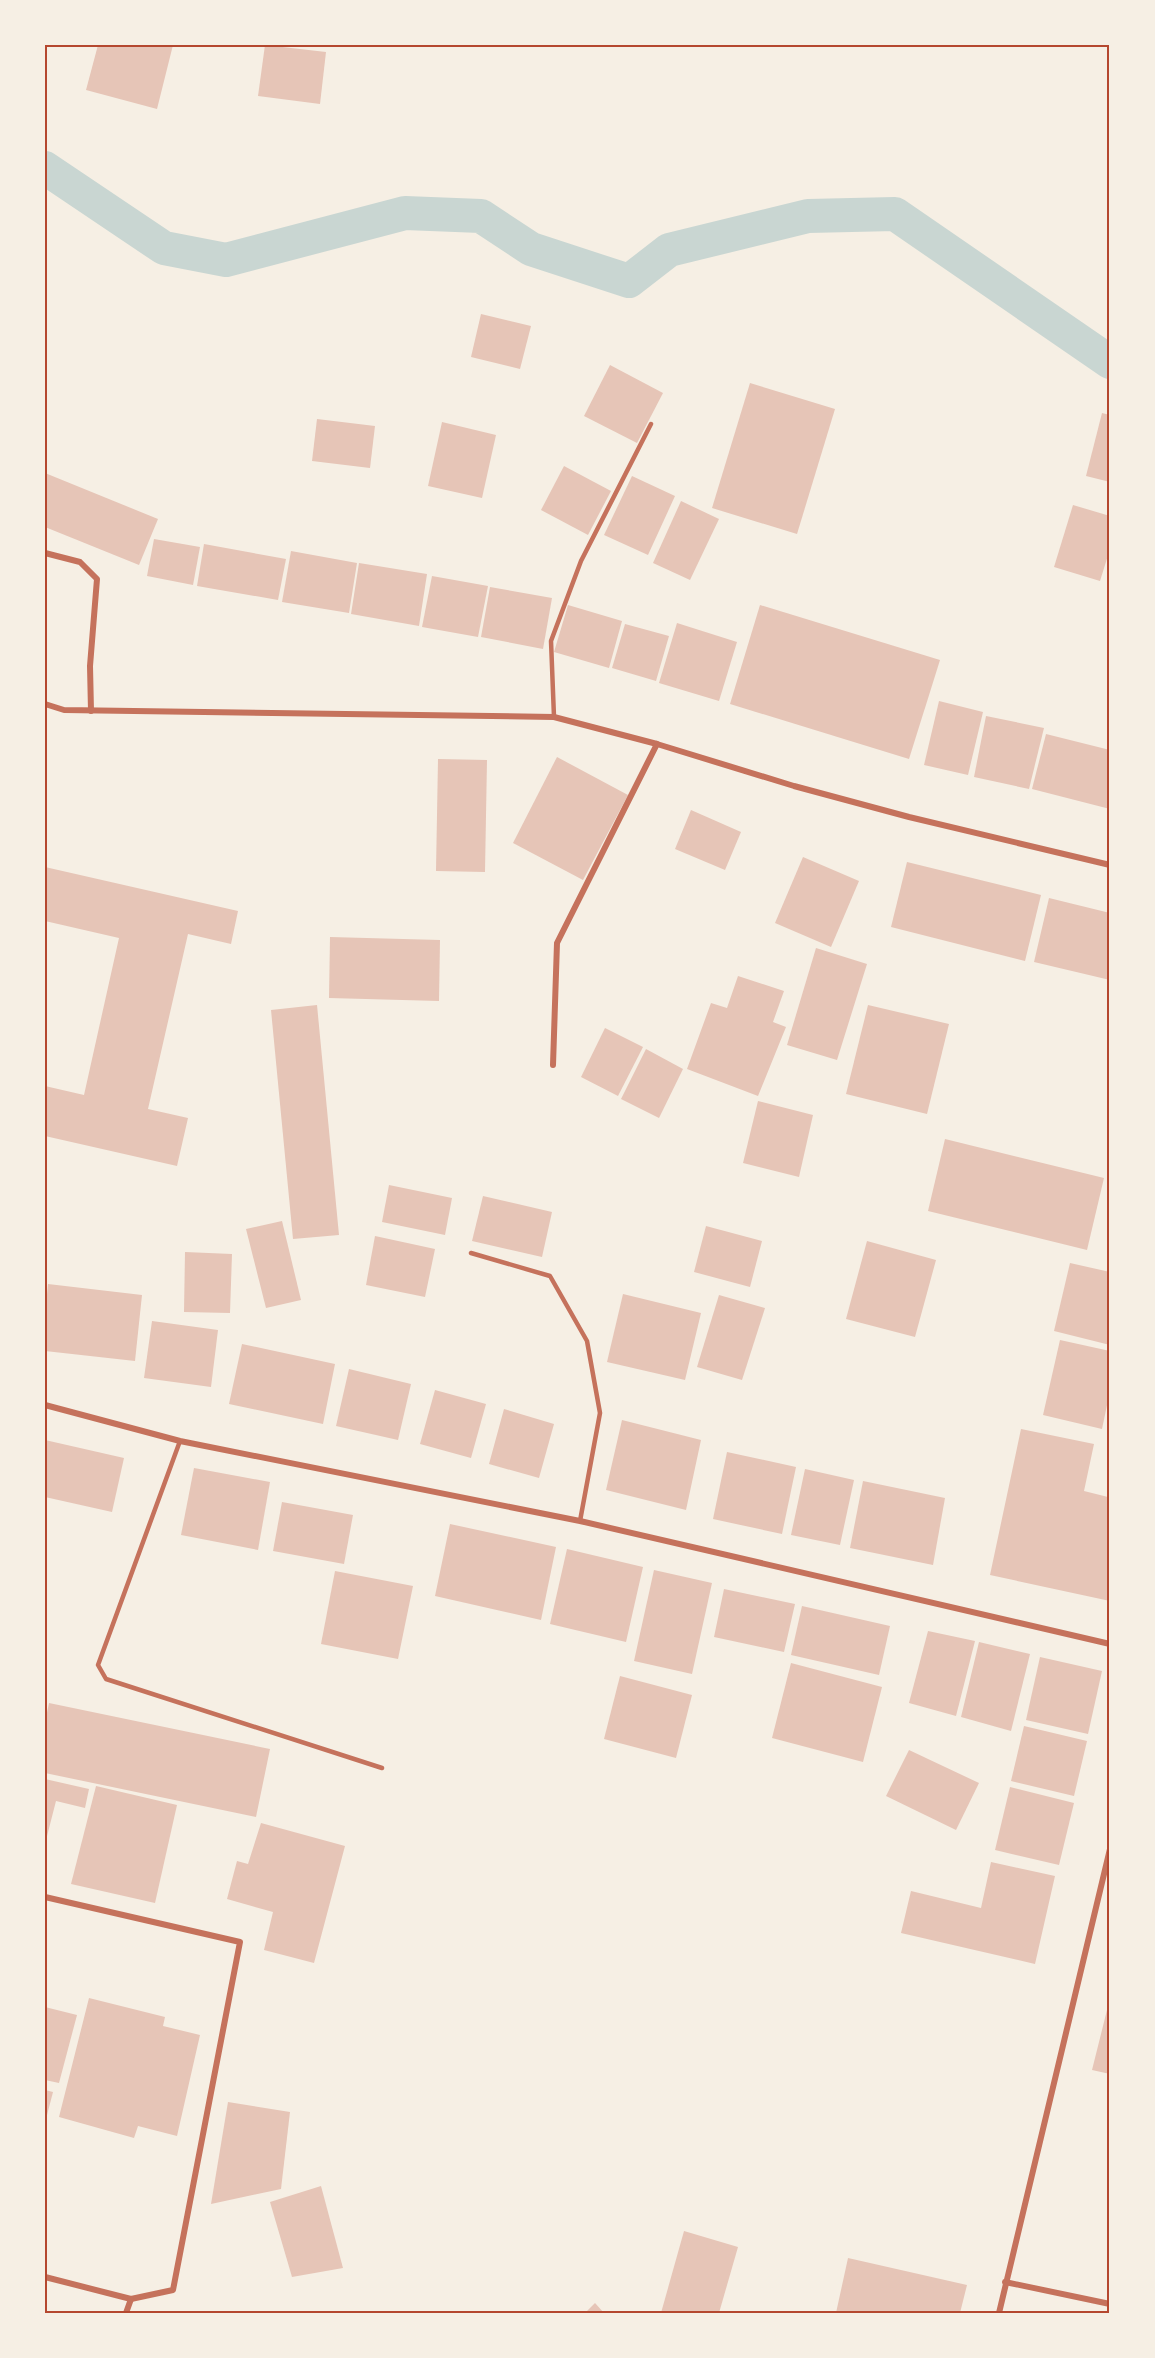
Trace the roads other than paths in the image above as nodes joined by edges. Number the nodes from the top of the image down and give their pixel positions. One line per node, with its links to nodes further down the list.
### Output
1 (651, 424): 5 (lane)
2 (45, 553): 4 (street)
3 (45, 704): 4 (street)
4 (91, 711): 5 (street)
5 (554, 717): 6 (street)
6 (657, 744): 7 (street); 8 (street)
7 (1110, 865)
8 (552, 1065)
9 (471, 1253): 12 (lane)
10 (45, 1405): 11 (street)
11 (180, 1442): 12 (street); 14 (lane)
12 (580, 1521): 13 (street)
13 (1110, 1644)
14 (381, 1768)
15 (1110, 1849): 18 (street)
16 (45, 1897): 19 (street)
17 (45, 2277): 19 (street)
18 (1005, 2282): 20 (street); 22 (street)
19 (131, 2300): 21 (street)
20 (1110, 2304)
21 (126, 2313)
22 (999, 2313)

